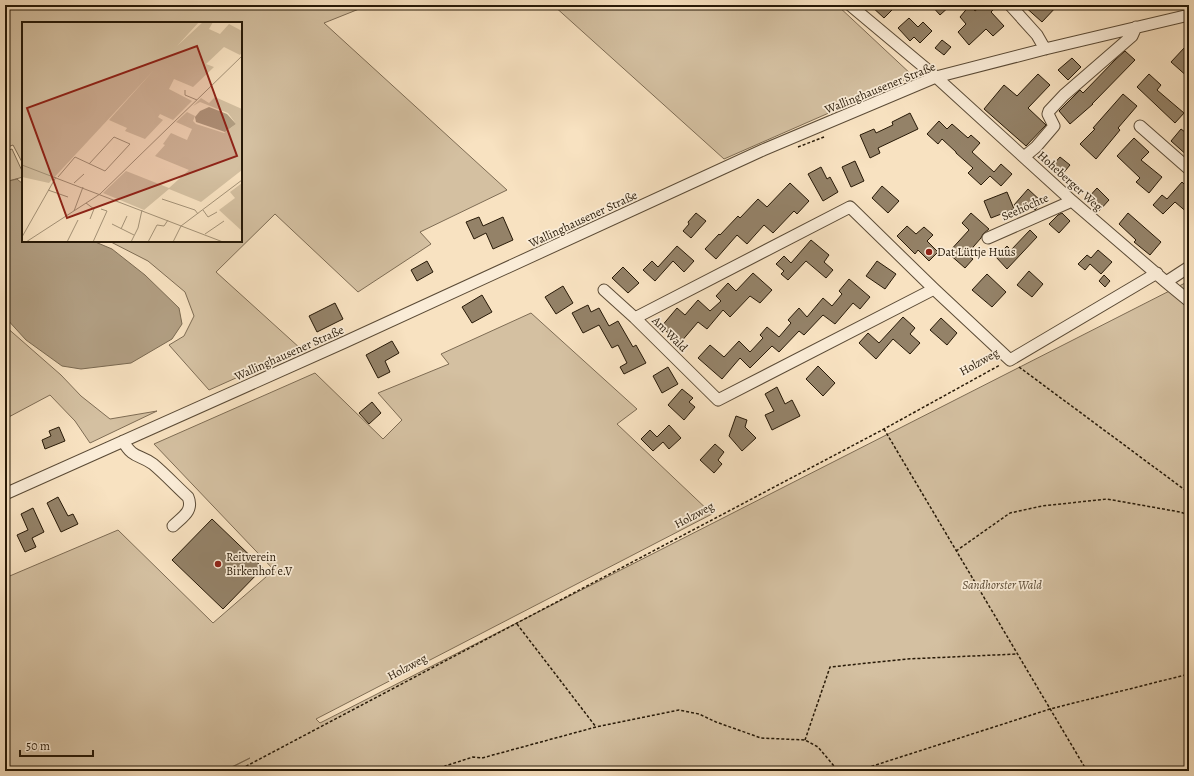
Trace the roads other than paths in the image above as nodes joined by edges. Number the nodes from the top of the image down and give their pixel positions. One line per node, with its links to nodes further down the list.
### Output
1 (850, 5): 6 (street, Hoheberger Weg)
2 (1010, 5): 5 (street)
3 (1189, 15): 4 (street, Wallinghausener Straße)
4 (1136, 27): 5 (street, Wallinghausener Straße); 8 (street)
5 (1045, 49): 6 (street, Wallinghausener Straße)
6 (936, 78): 8 (street, Hoheberger Weg); 20 (street, Wallinghausener Straße)
7 (1140, 126): 9 (street)
8 (1024, 157): 10 (street, Hoheberger Weg)
9 (1189, 169)
10 (1072, 201): 11 (street, Seehöchte); 13 (street, Hoheberger Weg)
11 (988, 238)
12 (1189, 268): 14 (street)
13 (1157, 273): 14 (street, Hoheberger Weg); 19 (street, Holzweg)
14 (1166, 282): 17 (street, Hoheberger Weg)
15 (934, 289): 18 (street, Am Wald); 18 (street, Am Wald); 19 (street, Am Wald)
16 (604, 290): 18 (street)
17 (1189, 301)
18 (635, 318)
19 (1010, 360)
20 (124, 441): 21 (street, Wallinghausener Straße); 22 (street)
21 (5, 494)
22 (173, 526)

